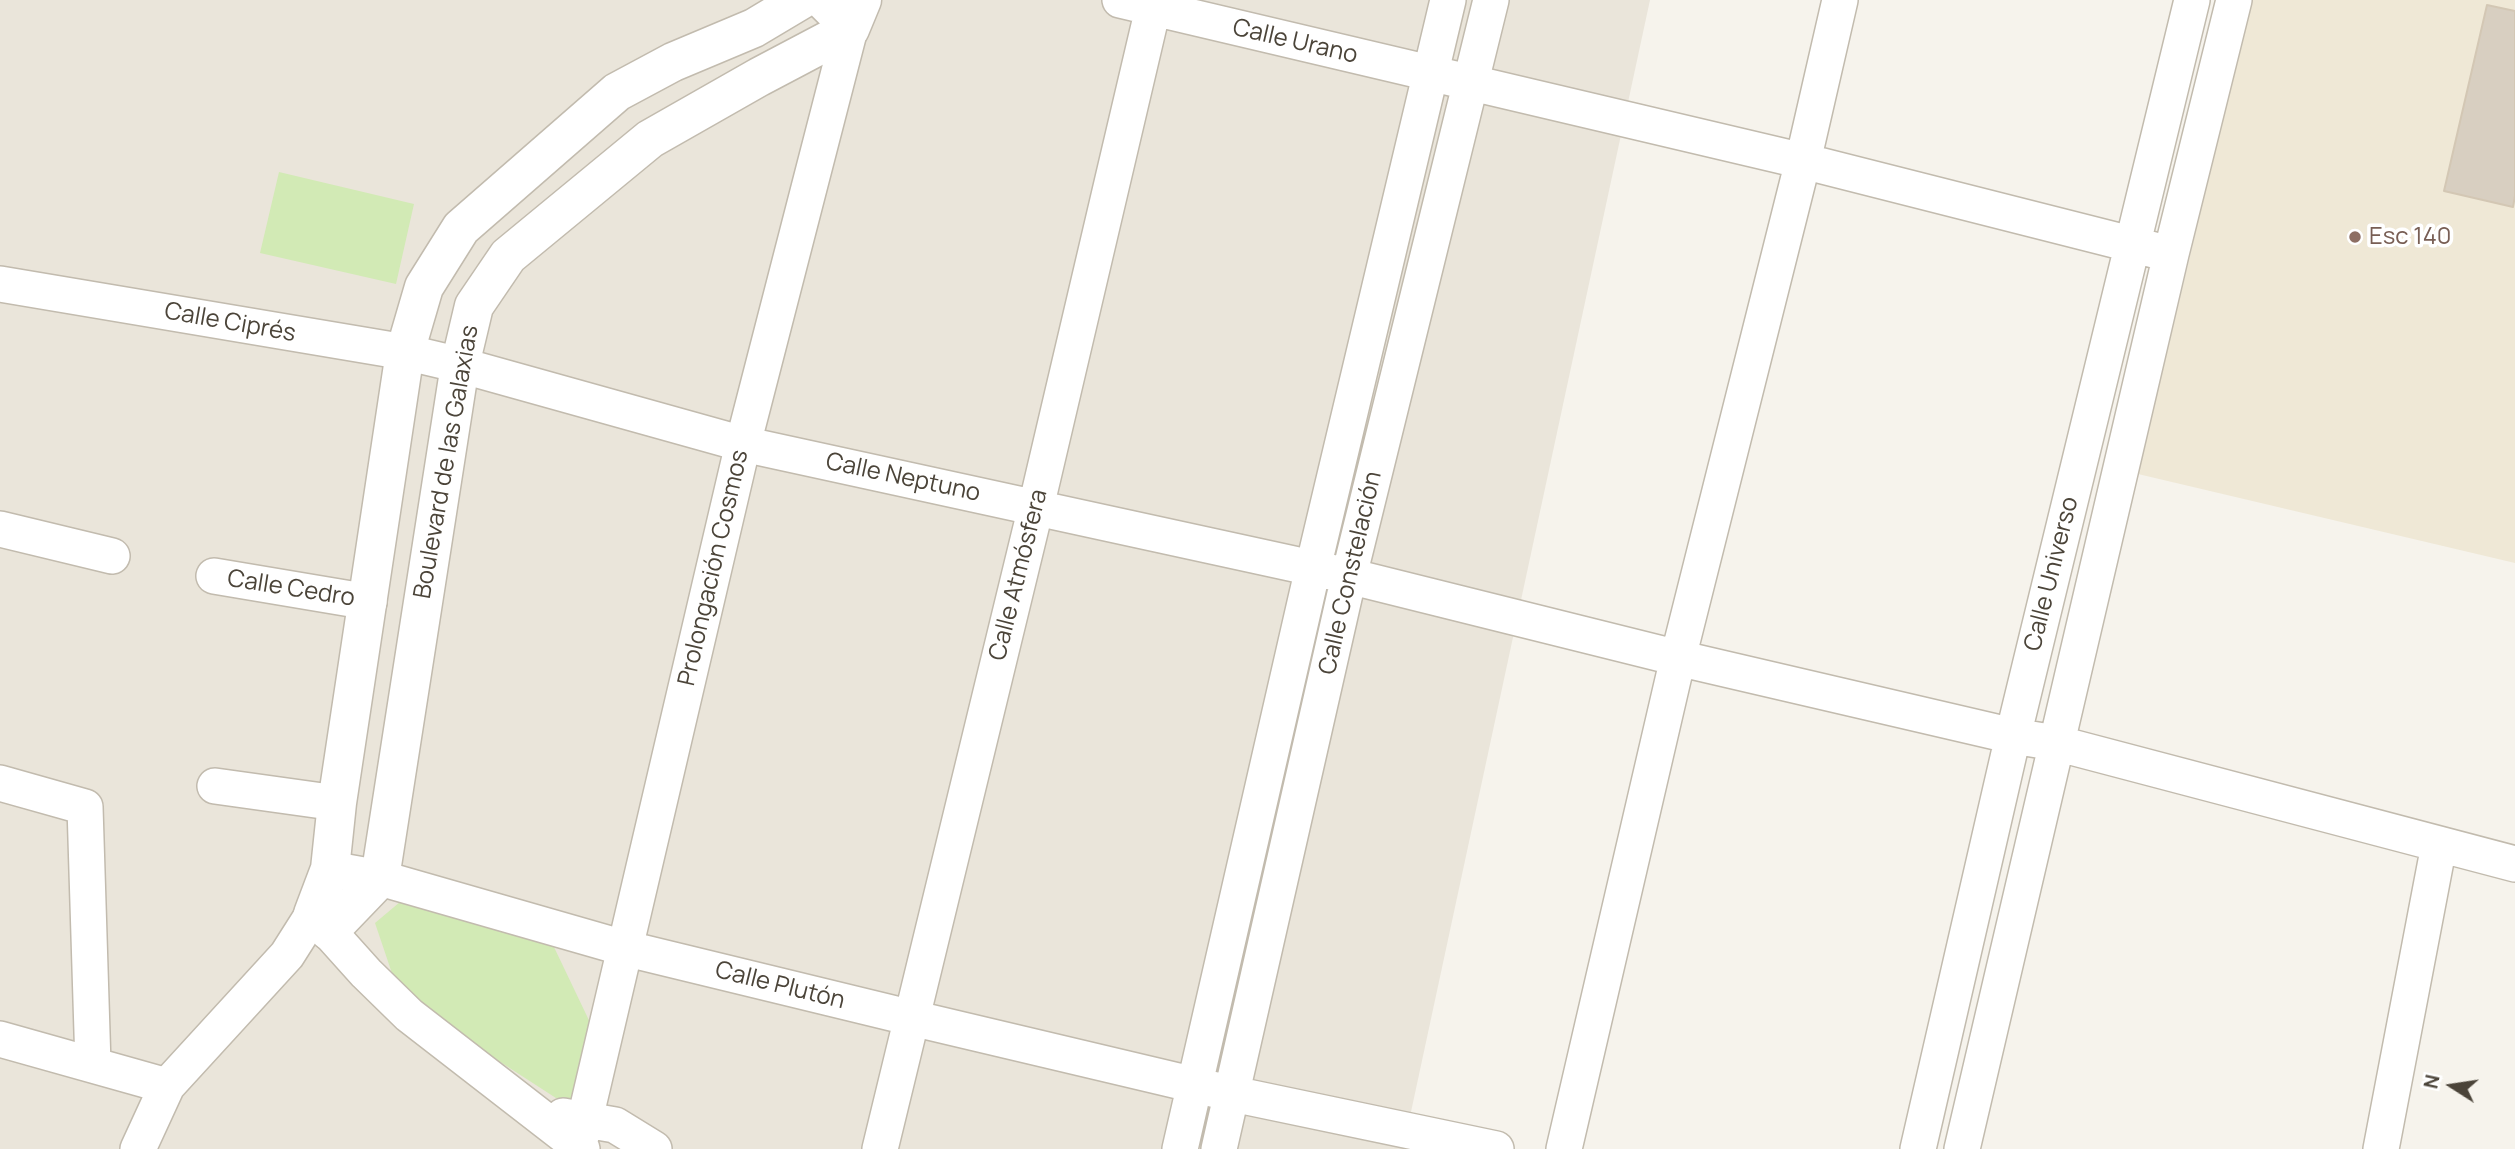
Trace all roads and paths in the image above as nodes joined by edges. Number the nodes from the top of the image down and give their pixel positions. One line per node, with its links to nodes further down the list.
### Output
1 (801, 0): 16 (street)
2 (821, 0): 9 (street)
3 (1447, 0): 10 (street, Calle Constelación)
4 (1491, 0): 11 (street, Calle Constelación)
5 (1840, 0): 12 (street)
6 (2192, 0): 13 (street, Calle Universo)
7 (2234, 0): 14 (street, Calle Universo)
8 (1143, 3): 10 (street, Calle Urano); 19 (street, Calle Atmósfera)
9 (856, 14): 17 (street, Boulevard de las Galaxias); 18 (street, Prolongación Cosmos)
10 (1430, 74): 11 (street, Calle Urano); 22 (street, Calle Constelación)
11 (1470, 83): 12 (street, Calle Urano); 24 (street, Calle Constelación)
12 (1802, 161): 13 (street, Calle Urano); 26 (street)
13 (2132, 244): 14 (street, Calle Urano); 27 (street, Calle Universo)
14 (2171, 254): 28 (street, Calle Universo)
15 (0, 284): 16 (street, Calle Ciprés)
16 (405, 352): 17 (street, Calle Ciprés); 25 (street)
17 (460, 365): 18 (street, Calle Neptuno); 35 (street, Boulevard de las Galaxias)
18 (743, 444): 19 (street, Calle Neptuno); 37 (street, Prolongación Cosmos)
19 (1036, 507): 22 (street, Calle Neptuno); 38 (street, Calle Atmósfera)
20 (0, 530): 21 (street)
21 (112, 556)
22 (1313, 568): 24 (street, Calle Neptuno); 41 (street, Calle Constelación)
23 (214, 576): 25 (street, Calle Cedro)
24 (1349, 576): 26 (street, Calle Neptuno); 43 (street, Calle Constelación)
25 (369, 602): 31 (street)
26 (1678, 657): 27 (street, Calle Neptuno); 51 (street)
27 (2013, 736): 28 (street, Calle Neptuno); 52 (street, Calle Universo)
28 (2056, 743): 32 (street, Calle Neptuno); 53 (street, Calle Universo)
29 (0, 783): 40 (street)
30 (215, 786): 31 (street)
31 (338, 803): 34 (street)
32 (2439, 845): 33 (street, Calle Neptuno); 54 (street)
33 (2515, 864)
34 (330, 869): 35 (street, Calle Plutón); 36 (street)
35 (380, 878): 36 (street); 37 (street, Calle Plutón)
36 (321, 923): 42 (street); 44 (street)
37 (624, 948): 38 (street, Calle Plutón); 44 (street, Prolongación Cosmos)
38 (912, 1018): 41 (street, Calle Plutón); 47 (street, Calle Atmósfera)
39 (0, 1039): 40 (street)
40 (93, 1065): 42 (street)
41 (1196, 1085): 43 (street, Calle Plutón); 48 (street, Calle Constelación)
42 (167, 1086): 45 (street)
43 (1233, 1094): 49 (street, Calle Constelación); 50 (street, Calle Plutón)
44 (581, 1141): 46 (street)
45 (138, 1149)
46 (654, 1149)
47 (880, 1149)
48 (1180, 1149)
49 (1219, 1149)
50 (1496, 1149)
51 (1564, 1149)
52 (1919, 1149)
53 (1962, 1149)
54 (2381, 1149)

